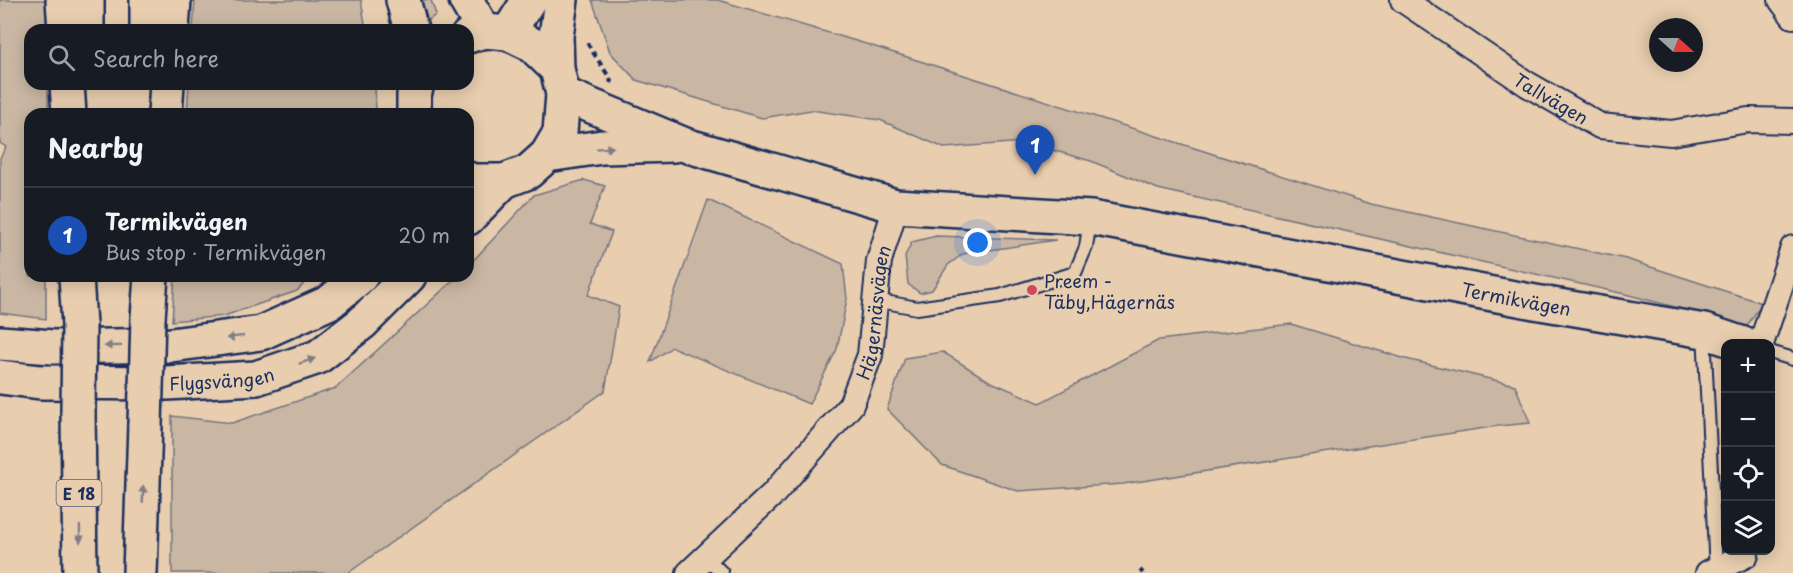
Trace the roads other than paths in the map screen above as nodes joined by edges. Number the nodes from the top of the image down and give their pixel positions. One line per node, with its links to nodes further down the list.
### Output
1 (63, 0): 12 (main road)
2 (87, 0): 13 (main road)
3 (147, 0): 14 (main road)
4 (174, 0): 15 (main road)
5 (404, 0): 16 (main road)
6 (466, 0): 17 (main road)
7 (529, 0): 17 (main road)
8 (561, 0): 18 (main road)
9 (1403, 0): 29 (street, Tallvägen)
10 (1781, 0): 11 (street)
11 (1793, 16)
12 (65, 24)
13 (87, 24)
14 (147, 24)
15 (172, 24)
16 (410, 24)
17 (486, 33): 18 (main road)
18 (560, 82): 30 (main road); 31 (main road)
19 (67, 90): 24 (main road)
20 (85, 90): 25 (main road)
21 (147, 90): 26 (main road)
22 (167, 90): 27 (main road)
23 (415, 90): 28 (main road)
24 (69, 108)
25 (84, 108)
26 (147, 108)
27 (165, 108)
28 (414, 108)
29 (1793, 121)
30 (685, 145): 31 (main road, one-way to 30); 34 (main road)
31 (547, 155): 33 (main road)
32 (474, 181): 33 (main road)
33 (504, 181): 35 (main road)
34 (896, 206): 36 (main road, Termikvägen); 42 (street, Hägernäsvägen)
35 (474, 212)
36 (1091, 218): 42 (lane); 43 (main road, Termikvägen)
37 (1793, 248): 45 (street)
38 (78, 282): 53 (main road, E 18, one-way to 53, bridge)
39 (150, 282): 54 (main road, one-way to 39, bridge)
40 (354, 282): 46 (main road, Flygsvängen, one-way to 46)
41 (403, 282): 49 (main road, Flygsvängen, one-way to 41)
42 (875, 300): 51 (street, Hägernäsvägen)
43 (1704, 331): 44 (main road, Termikvägen); 52 (lane)
44 (1728, 339)
45 (1763, 339)
46 (0, 343)
47 (1775, 354): 48 (lane)
48 (1793, 359)
49 (0, 377)
50 (1746, 559): 52 (street)
51 (706, 568)
52 (1712, 572)
53 (80, 573)
54 (141, 573)

